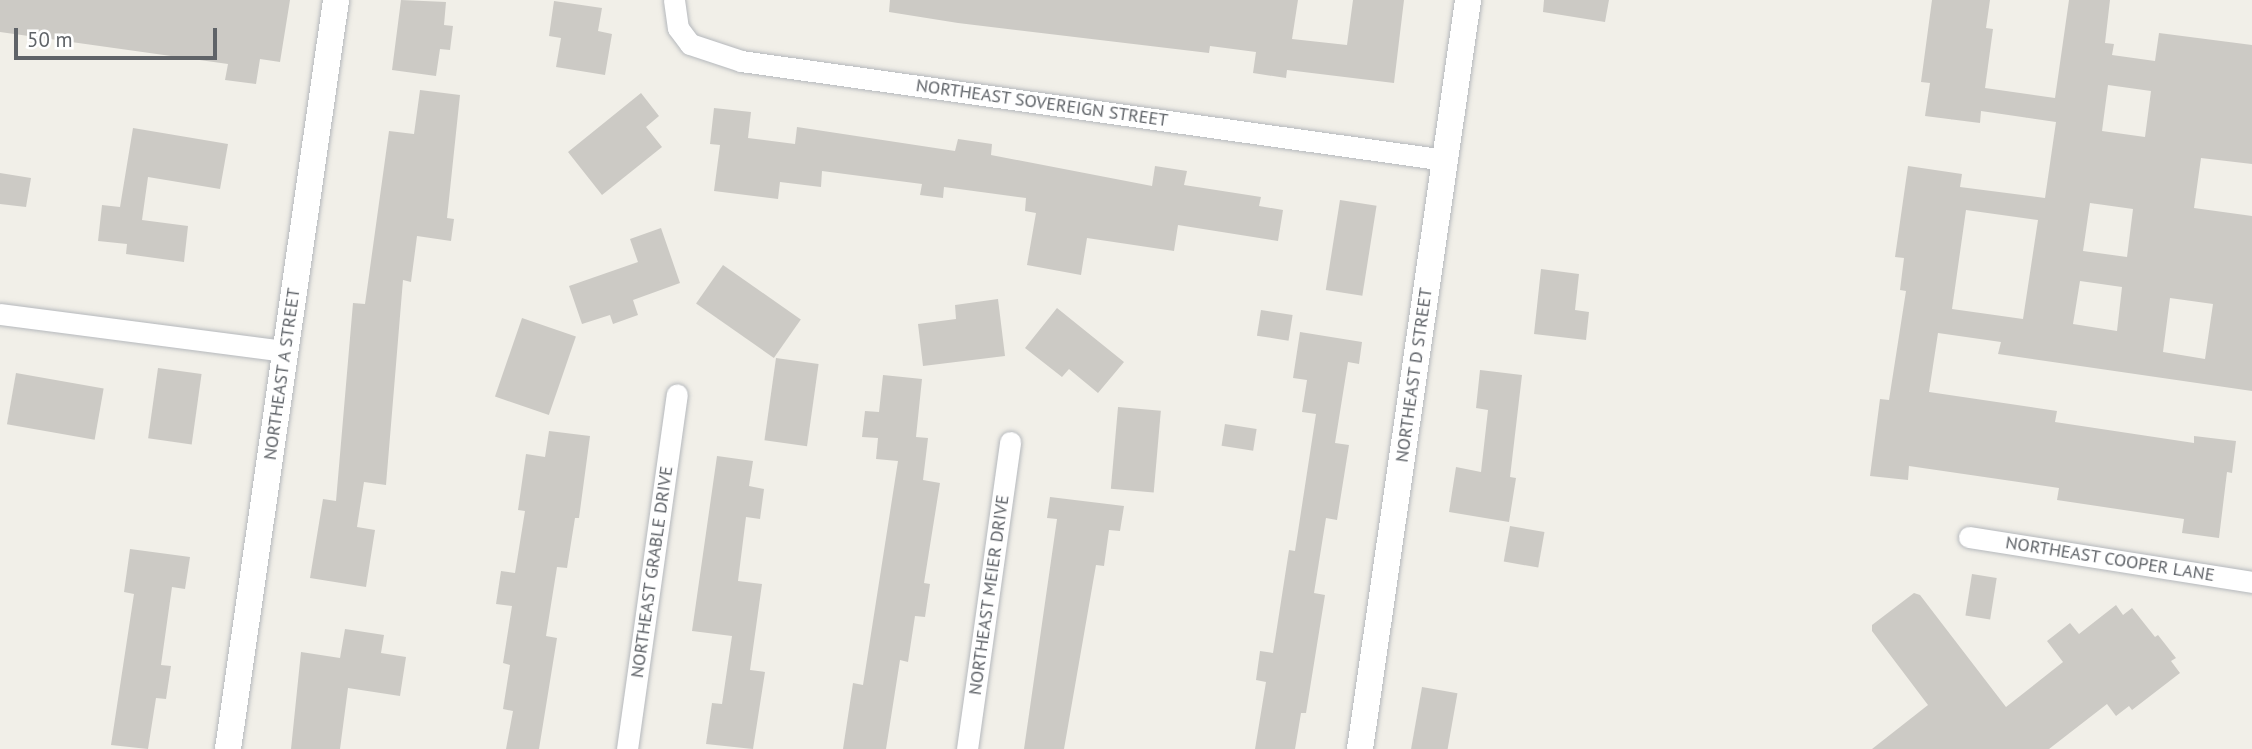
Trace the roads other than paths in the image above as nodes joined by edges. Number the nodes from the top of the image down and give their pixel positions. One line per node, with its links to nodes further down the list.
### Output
1 (336, 0): 6 (street, NORTHEAST A STREET)
2 (674, 0): 4 (street, NORTHEAST SOVEREIGN STREET)
3 (1468, 0): 4 (street, NORTHEAST D STREET)
4 (1446, 160): 14 (street, NORTHEAST D STREET)
5 (0, 314): 6 (street)
6 (285, 351): 11 (street, NORTHEAST A STREET)
7 (677, 395): 12 (street, NORTHEAST GRABLE DRIVE)
8 (1010, 442): 13 (street, NORTHEAST MEIER DRIVE)
9 (1969, 537): 10 (street, NORTHEAST COOPER LANE)
10 (2252, 582)
11 (228, 749)
12 (627, 749)
13 (967, 749)
14 (1360, 749)

